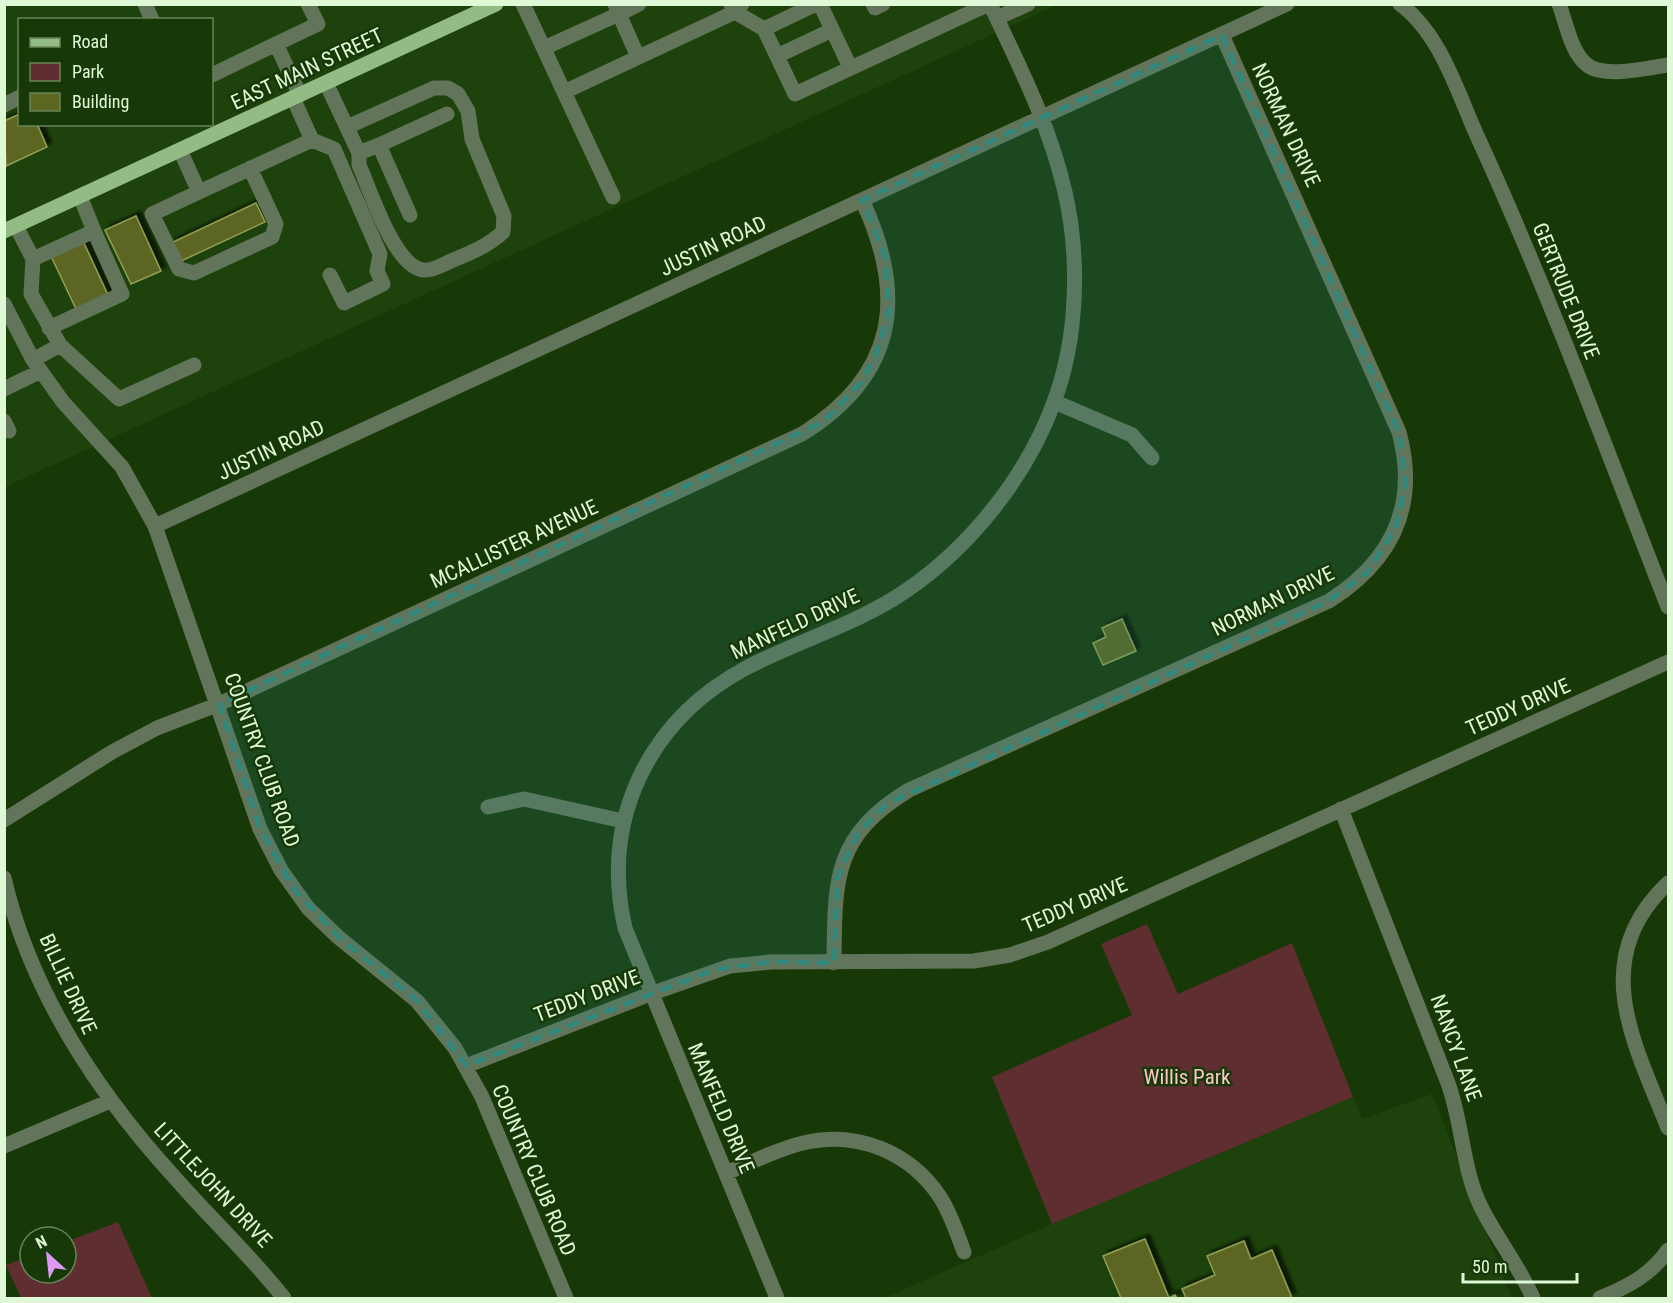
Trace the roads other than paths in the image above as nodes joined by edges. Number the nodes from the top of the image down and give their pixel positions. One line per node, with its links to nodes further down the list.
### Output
1 (144, 4): 16 (street)
2 (308, 4): 20 (street)
3 (496, 4): 27 (main road, EAST MAIN STREET)
4 (524, 4): 21 (street)
5 (639, 4): 14 (street)
6 (818, 4): 17 (street); 18 (street)
7 (873, 4): 8 (street)
8 (882, 4)
9 (1028, 4): 15 (street)
10 (1287, 4): 19 (street, JUSTIN ROAD)
11 (1400, 4): 61 (street, GERTRUDE DRIVE)
12 (1559, 4): 24 (street)
13 (736, 7): 17 (street); 23 (street)
14 (617, 9): 21 (street); 23 (street)
15 (992, 9): 25 (street); 33 (street, MANFELD DRIVE)
16 (151, 18)
17 (764, 29): 22 (street)
18 (832, 30): 22 (street); 25 (street)
19 (1222, 35): 33 (street, JUSTIN ROAD); 70 (street, NORMAN DRIVE)
20 (276, 44): 26 (street); 29 (street)
21 (544, 48): 28 (street)
22 (777, 56): 25 (street)
23 (638, 57): 28 (street)
24 (1668, 65)
25 (850, 67)
26 (213, 75)
27 (326, 83): 29 (main road, EAST MAIN STREET); 34 (street)
28 (564, 92): 42 (street)
29 (297, 96): 35 (street); 37 (main road, EAST MAIN STREET)
30 (18, 98): 31 (street)
31 (4, 105)
32 (447, 114): 36 (street)
33 (1042, 118): 43 (street, JUSTIN ROAD); 58 (street, MANFELD DRIVE)
34 (347, 128): 38 (street); 38 (street)
35 (312, 140): 39 (street); 48 (street)
36 (379, 145): 38 (street); 44 (street)
37 (180, 150): 40 (street); 41 (main road, EAST MAIN STREET)
38 (359, 153)
39 (250, 168): 40 (street); 40 (street)
40 (199, 192)
41 (80, 196): 45 (main road, EAST MAIN STREET); 46 (street)
42 (613, 197)
43 (862, 200): 60 (street, JUSTIN ROAD); 63 (street, MCALLISTER AVENUE)
44 (410, 215)
45 (10, 229): 47 (street)
46 (94, 231): 47 (street); 51 (street)
47 (33, 259): 49 (street)
48 (330, 275)
49 (31, 294): 50 (street); 51 (street)
50 (5, 305): 52 (street, COUNTRY CLUB ROAD)
51 (49, 328): 54 (street)
52 (20, 337): 53 (street); 56 (street, COUNTRY CLUB ROAD)
53 (4, 343)
54 (60, 345): 55 (street); 56 (street)
55 (194, 365)
56 (37, 366): 57 (street); 60 (street, COUNTRY CLUB ROAD)
57 (4, 389)
58 (1055, 402): 59 (street); 67 (street, MANFELD DRIVE)
59 (1152, 458)
60 (155, 526): 63 (street, COUNTRY CLUB ROAD)
61 (1668, 607)
62 (1668, 662): 65 (street, TEDDY DRIVE)
63 (219, 704): 66 (street, MCALLISTER AVENUE); 72 (street, COUNTRY CLUB ROAD)
64 (488, 807): 67 (street)
65 (1341, 809): 70 (street, TEDDY DRIVE); 82 (street, NANCY LANE)
66 (4, 820)
67 (623, 822): 71 (street, MANFELD DRIVE)
68 (4, 878): 73 (street, BILLIE DRIVE)
69 (1668, 883): 74 (street)
70 (834, 963): 71 (street, TEDDY DRIVE)
71 (650, 994): 72 (street, TEDDY DRIVE); 76 (street, MANFELD DRIVE)
72 (466, 1066): 80 (street, COUNTRY CLUB ROAD)
73 (110, 1101): 75 (street); 79 (street, LITTLEJOHN DRIVE)
74 (1668, 1128)
75 (4, 1146)
76 (726, 1173): 78 (street); 81 (street, MANFELD DRIVE)
77 (1668, 1250): 83 (street)
78 (964, 1252)
79 (284, 1299)
80 (566, 1299)
81 (777, 1299)
82 (1533, 1299)
83 (1600, 1299)

